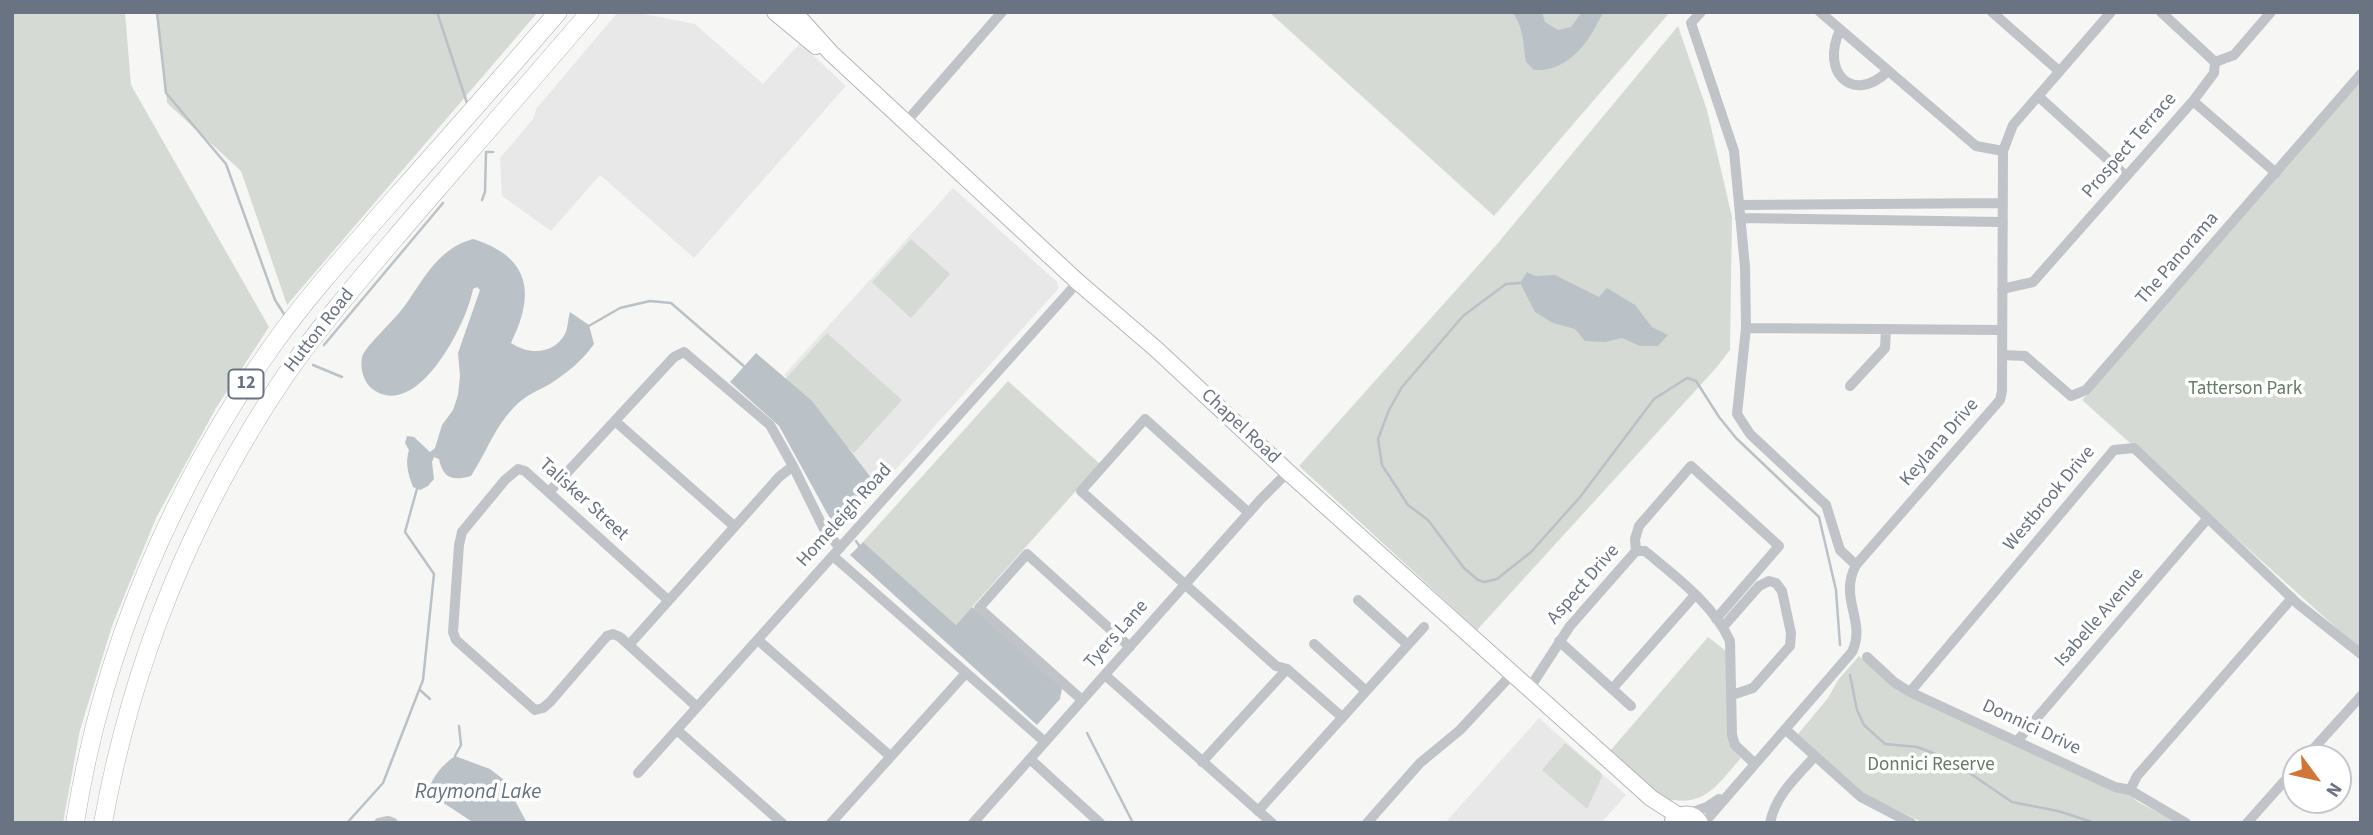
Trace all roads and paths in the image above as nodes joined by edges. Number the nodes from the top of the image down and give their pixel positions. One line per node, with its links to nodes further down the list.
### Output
1 (558, 12): 38 (main road, Hutton Road / 12)
2 (590, 12): 40 (main road, Hutton Road / 12)
3 (775, 12): 13 (main road, Chapel Road)
4 (794, 12): 13 (main road, Chapel Road)
5 (1002, 12): 20 (street)
6 (1701, 12): 25 (street)
7 (1820, 12): 12 (street)
8 (1992, 12): 15 (street)
9 (2111, 12): 15 (street, Keylana Drive)
10 (2161, 12): 14 (street)
11 (2271, 12): 14 (street)
12 (1840, 30): 16 (street); 16 (street)
13 (831, 53): 20 (main road, Chapel Road)
14 (2215, 62): 19 (street, Prospect Terrace)
15 (2059, 71): 18 (street, Keylana Drive)
16 (1887, 72): 21 (street)
17 (2361, 74): 22 (street, The Panorama)
18 (2038, 96): 21 (street, Keylana Drive); 23 (street)
19 (2193, 101): 22 (street); 23 (street, Prospect Terrace)
20 (906, 122): 28 (main road, Chapel Road)
21 (2003, 151): 24 (street, Keylana Drive)
22 (2276, 173): 33 (street, The Panorama)
23 (2126, 176): 29 (street, Prospect Terrace)
24 (2003, 203): 25 (street); 27 (street, Keylana Drive)
25 (1739, 205): 26 (street)
26 (1741, 218): 27 (street); 30 (street)
27 (2003, 222): 29 (street, Keylana Drive)
28 (1078, 282): 37 (main road, Chapel Road); 45 (street, Homeleigh Road)
29 (2002, 289): 32 (street, Keylana Drive)
30 (1746, 328): 31 (street); 46 (street)
31 (1886, 329): 32 (street); 34 (street)
32 (2002, 330): 33 (street, Keylana Drive)
33 (2002, 355): 46 (street, Keylana Drive)
34 (1850, 386)
35 (615, 421): 36 (street); 39 (street); 43 (street)
36 (793, 466): 43 (street); 45 (street)
37 (1288, 472): 41 (street, Tyers Lane); 64 (main road, Chapel Road)
38 (190, 480): 40 (main road); 92 (main road, Hutton Road / 12)
39 (549, 492): 50 (street, Talisker Street); 57 (street, Talisker Street)
40 (214, 494): 93 (main road, Hutton Road / 12)
41 (1249, 513): 47 (street, Tyers Lane); 47 (street)
42 (2208, 518): 49 (street, Westbrook Drive); 69 (street, Westbrook Drive); 78 (street, Isabelle Avenue)
43 (734, 526): 50 (street)
44 (1636, 551): 48 (street, Aspect Drive); 52 (street); 55 (street, Aspect Drive)
45 (836, 552): 54 (street, Homeleigh Road); 63 (street)
46 (1856, 565): 76 (street)
47 (1185, 585): 59 (street, Tyers Lane); 62 (street)
48 (1695, 595): 52 (street, Aspect Drive); 67 (street)
49 (2292, 598): 60 (street, Westbrook Drive); 89 (street)
50 (668, 600): 57 (street)
51 (1358, 600): 58 (street)
52 (1719, 623): 70 (street, Aspect Drive); 70 (street)
53 (1424, 627): 58 (street)
54 (758, 640): 74 (street, Homeleigh Road); 81 (street)
55 (1559, 641): 66 (street, Aspect Drive); 67 (street)
56 (1314, 644): 68 (street)
57 (629, 645): 74 (street)
58 (1408, 645): 68 (street)
59 (1130, 647): 65 (street, Tyers Lane); 72 (street)
60 (2361, 654)
61 (1867, 657): 69 (street, Donnici Drive)
62 (1287, 669): 75 (street); 84 (street)
63 (966, 673): 79 (street); 81 (street)
64 (1513, 674): 66 (main road, Chapel Road); 101 (street)
65 (1105, 675): 72 (street, Tyers Lane); 84 (street)
66 (1529, 689): 91 (main road, Chapel Road)
67 (1612, 689): 73 (street)
68 (1366, 691): 75 (street)
69 (1910, 692): 78 (street, Donnici Drive)
70 (1732, 695): 85 (street, Aspect Drive)
71 (2361, 696): 80 (street)
72 (1082, 700): 79 (street, Tyers Lane)
73 (1631, 706)
74 (697, 707): 77 (street, Homeleigh Road)
75 (1342, 717): 90 (street)
76 (1785, 729): 82 (street); 85 (street)
77 (677, 730): 86 (street, Homeleigh Road); 96 (street)
78 (2018, 740): 89 (street, Donnici Drive)
79 (1045, 742): 83 (street, Tyers Lane)
80 (2318, 744)
81 (890, 756): 97 (street)
82 (1815, 756): 102 (street); 103 (street)
83 (1030, 759): 98 (street, Tyers Lane); 99 (street)
84 (1202, 762): 90 (street)
85 (1754, 764): 88 (street)
86 (638, 773)
87 (2282, 784): 105 (street)
88 (1736, 785): 91 (street); 91 (street)
89 (2130, 790): 104 (street, Donnici Drive)
90 (1258, 811): 100 (street)
91 (1685, 820)
92 (75, 823)
93 (103, 823)
94 (379, 823): 95 (street)
95 (393, 823)
96 (782, 823)
97 (831, 823)
98 (972, 823)
99 (1100, 823)
100 (1272, 823)
101 (1367, 823)
102 (1770, 823)
103 (1911, 823)
104 (2186, 823)
105 (2247, 823)

